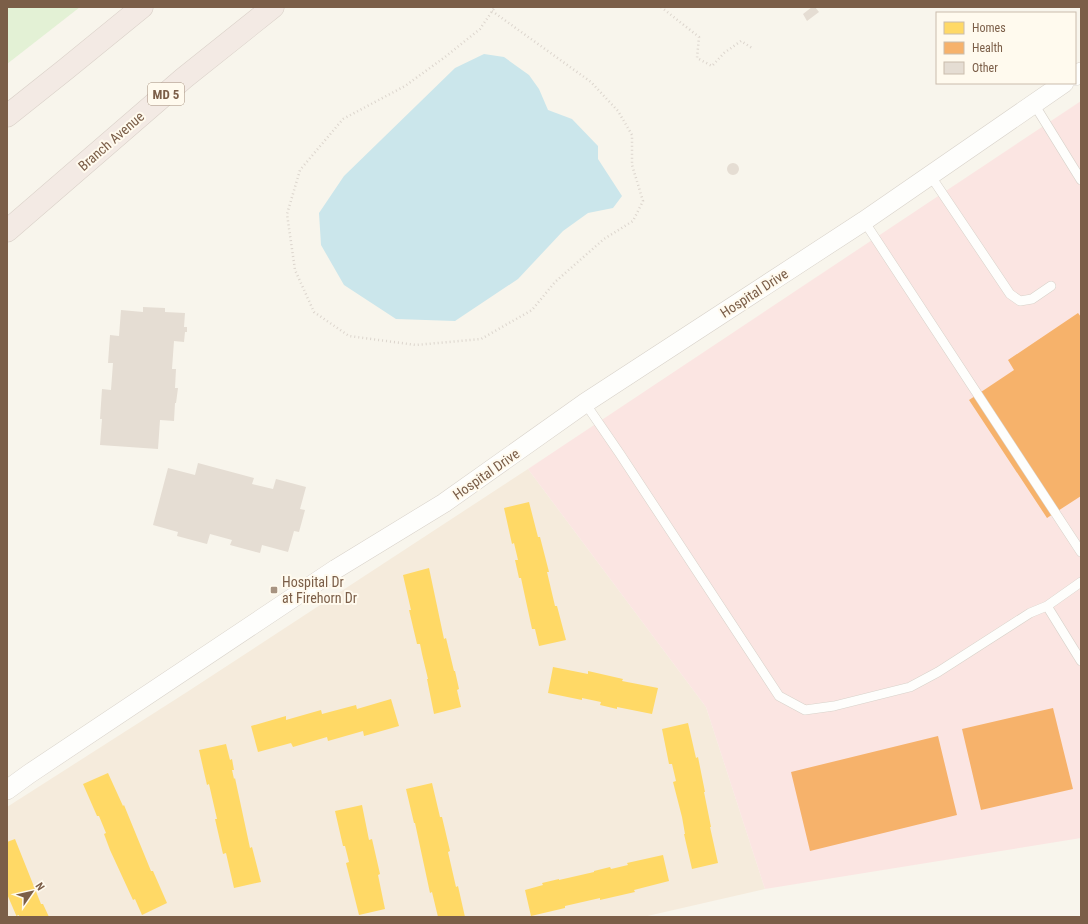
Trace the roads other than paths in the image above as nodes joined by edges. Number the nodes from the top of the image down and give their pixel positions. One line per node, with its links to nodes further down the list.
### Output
1 (142, 7): 5 (highway)
2 (273, 7): 9 (highway, Branch Avenue / MD 5)
3 (1063, 84): 4 (street, Hospital Drive)
4 (1034, 104): 6 (street, Hospital Drive); 7 (lane)
5 (7, 116)
6 (930, 175): 8 (street, Hospital Drive); 10 (lane)
7 (1081, 180)
8 (864, 220): 11 (street, Hospital Drive); 12 (lane)
9 (7, 232)
10 (1051, 286)
11 (585, 403): 14 (lane); 16 (street, Hospital Drive)
12 (1081, 552)
13 (1081, 582): 14 (lane)
14 (1047, 606): 15 (lane)
15 (1081, 661)
16 (7, 790)

